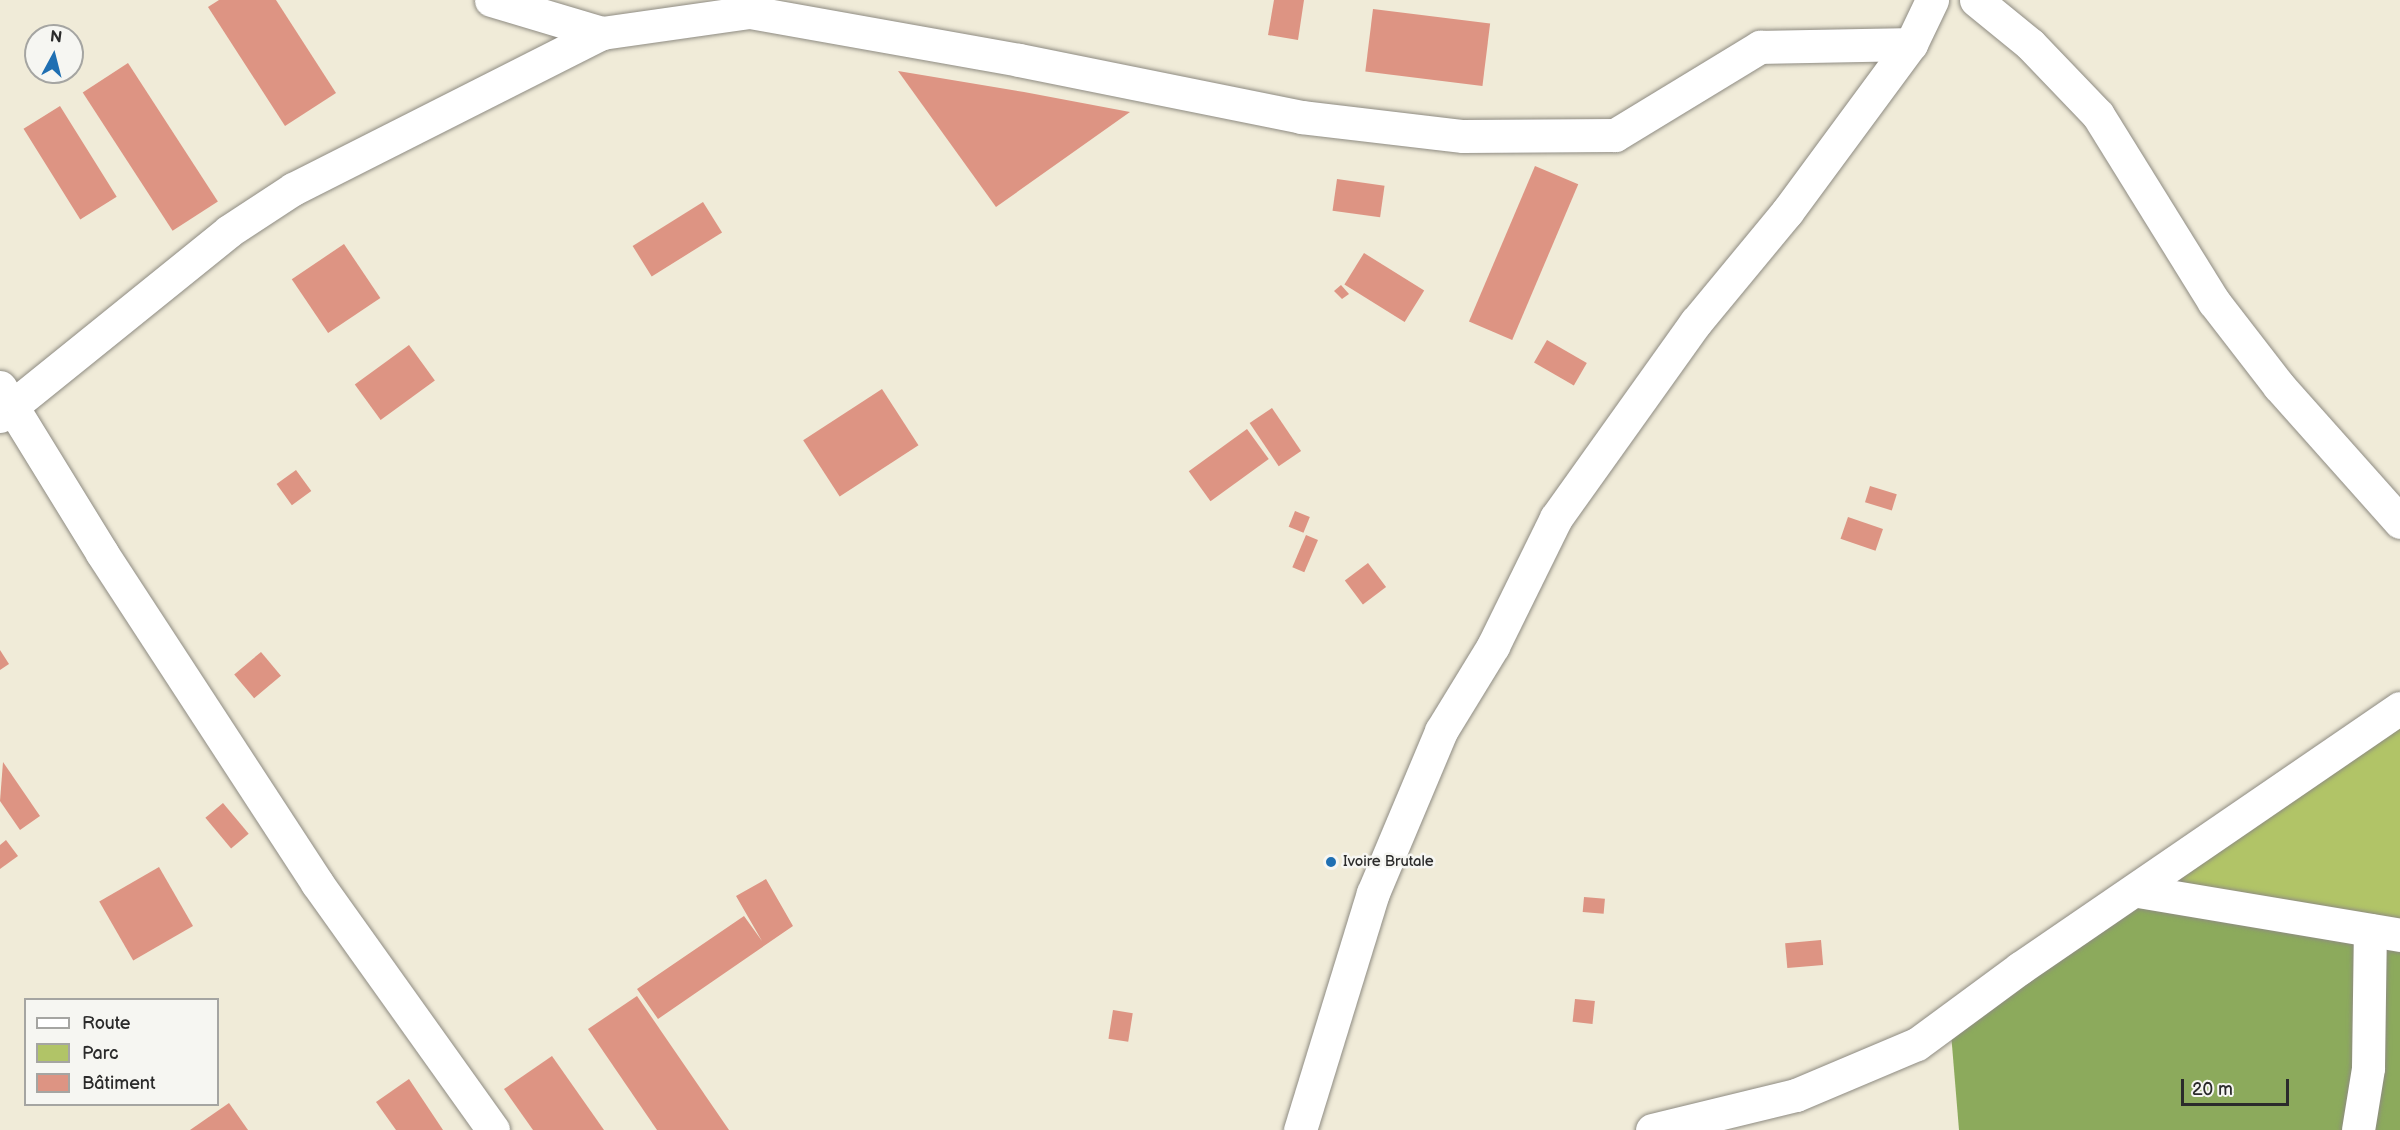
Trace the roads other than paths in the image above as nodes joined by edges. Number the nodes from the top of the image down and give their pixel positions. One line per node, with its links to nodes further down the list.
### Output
1 (490, 0): 4 (street)
2 (1932, 0): 5 (street)
3 (1976, 0): 7 (street)
4 (602, 33): 5 (street); 6 (street)
5 (1911, 44): 12 (street)
6 (4, 403): 11 (street)
7 (2400, 522)
8 (2400, 708): 9 (street)
9 (2138, 891): 10 (street); 13 (street)
10 (2385, 933): 14 (street)
11 (493, 1130)
12 (1300, 1130)
13 (1653, 1130)
14 (2358, 1130)

